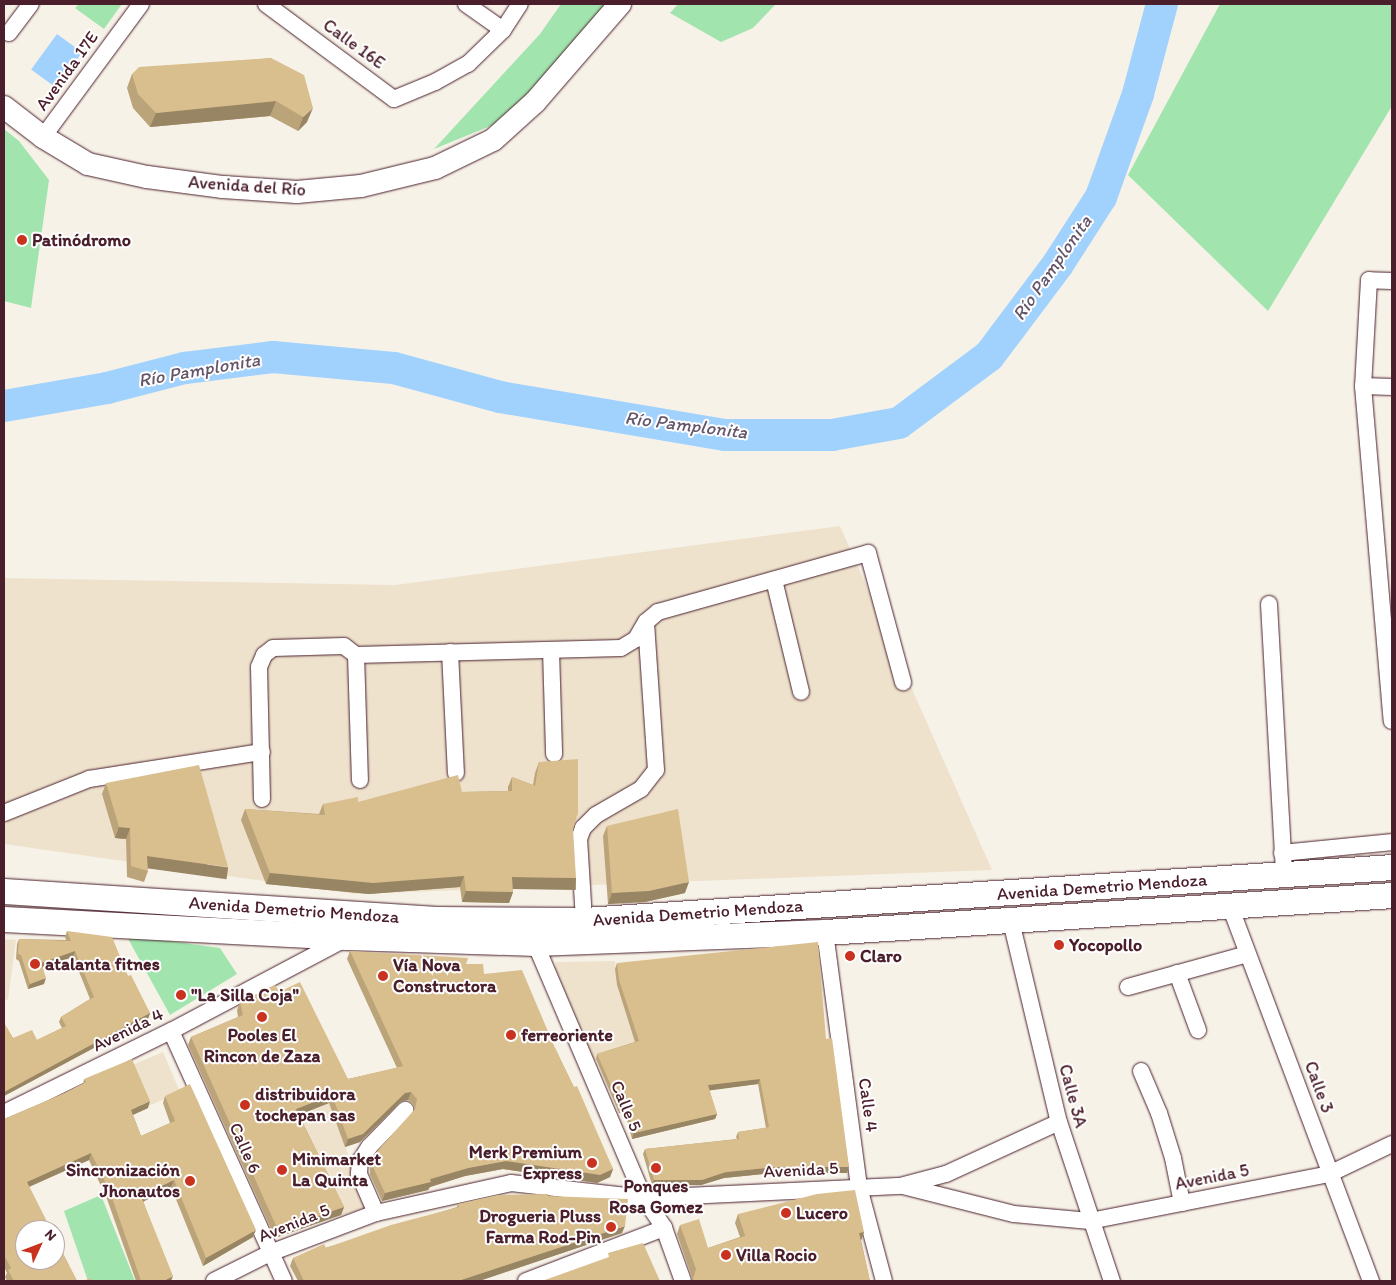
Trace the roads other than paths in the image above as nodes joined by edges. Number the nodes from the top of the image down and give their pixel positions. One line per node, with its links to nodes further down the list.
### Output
1 (141, 4): 10 (street, Avenida 17E)
2 (266, 4): 7 (street, Calle 16E)
3 (466, 4): 7 (street)
4 (520, 4): 7 (street)
5 (620, 4): 10 (main road, Avenida del Río)
6 (25, 6): 8 (street)
7 (502, 30)
8 (9, 33)
9 (4, 107): 10 (main road, Avenida del Río)
10 (43, 137)
11 (1392, 281): 12 (street)
12 (1363, 386): 13 (street); 22 (street)
13 (1392, 387)
14 (774, 580): 16 (street); 20 (street); 21 (street)
15 (1269, 604): 30 (street)
16 (646, 622): 17 (street); 37 (street)
17 (551, 650): 18 (street); 24 (street)
18 (450, 652): 19 (street); 25 (street)
19 (356, 656): 23 (street); 26 (street)
20 (903, 682)
21 (801, 692)
22 (1392, 721)
23 (262, 752): 27 (street); 28 (street)
24 (554, 754)
25 (456, 773)
26 (360, 780)
27 (262, 799)
28 (4, 813)
29 (1392, 842): 30 (street)
30 (1283, 864): 31 (main road, Avenida Demetrio Mendoza); 37 (main road, Avenida Demetrio Mendoza)
31 (1392, 868)
32 (4, 891): 37 (main road, Avenida Demetrio Mendoza)
33 (1392, 894): 34 (main road, Avenida Demetrio Mendoza)
34 (1230, 906): 35 (main road, Avenida Demetrio Mendoza); 41 (street, Calle 3)
35 (1010, 917): 38 (main road, Avenida Demetrio Mendoza); 49 (street, Calle 3A)
36 (4, 919): 39 (main road, Avenida Demetrio Mendoza)
37 (584, 920)
38 (825, 932): 40 (main road, Avenida Demetrio Mendoza); 53 (street, Calle 4)
39 (348, 937): 40 (main road, Avenida Demetrio Mendoza); 45 (street, Avenida 4)
40 (535, 943): 54 (street, Calle 5)
41 (1248, 954): 42 (street); 51 (street, Calle 3)
42 (1177, 973): 43 (street); 44 (street)
43 (1128, 987)
44 (1198, 1030)
45 (171, 1031): 48 (street, Avenida 4); 59 (street, Calle 6)
46 (1141, 1070): 55 (street)
47 (405, 1110): 56 (street)
48 (4, 1113)
49 (1058, 1122): 52 (street); 57 (street, Calle 3A)
50 (1392, 1144): 51 (street, Avenida 5)
51 (1329, 1174): 55 (street, Avenida 5); 66 (street, Calle 3)
52 (903, 1186): 53 (street, Avenida 5); 57 (street, Avenida 5)
53 (859, 1187): 54 (street, Avenida 5); 64 (street, Calle 4)
54 (644, 1198): 56 (street, Avenida 5); 58 (street, Calle 5)
55 (1182, 1203): 57 (street, Avenida 5)
56 (376, 1213): 59 (street, Avenida 5)
57 (1090, 1221): 65 (street, Calle 3A)
58 (664, 1228): 62 (street); 63 (street, Calle 5)
59 (270, 1253): 60 (street, Avenida 5); 61 (street, Calle 6)
60 (214, 1281)
61 (284, 1281)
62 (526, 1281)
63 (683, 1281)
64 (884, 1281)
65 (1112, 1281)
66 (1371, 1281)

